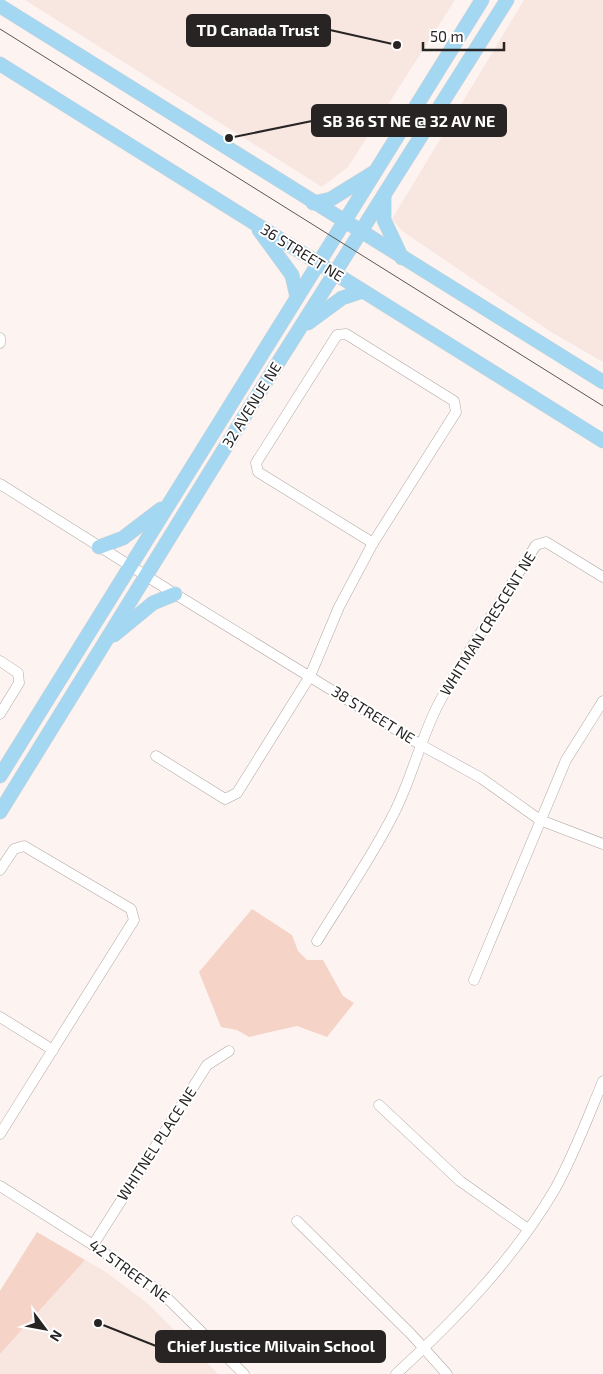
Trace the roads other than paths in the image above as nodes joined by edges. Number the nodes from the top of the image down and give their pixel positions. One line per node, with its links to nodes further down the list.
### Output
1 (482, 0): 5 (main road, 32 AVENUE NE)
2 (507, 0): 6 (main road, 32 AVENUE NE)
3 (0, 6): 7 (main road)
4 (0, 64): 9 (main road, 36 STREET NE)
5 (376, 171): 7 (main road); 8 (main road, 32 AVENUE NE)
6 (384, 194): 10 (main road, 32 AVENUE NE); 11 (main road)
7 (313, 203): 8 (main road)
8 (344, 222): 10 (main road); 12 (main road, 32 AVENUE NE)
9 (254, 223): 12 (main road, 36 STREET NE); 15 (main road)
10 (360, 232): 11 (main road); 13 (main road, 32 AVENUE NE)
11 (402, 258): 19 (main road)
12 (319, 263): 13 (main road, 36 STREET NE); 15 (main road, 32 AVENUE NE)
13 (335, 274): 14 (main road, 36 STREET NE); 16 (main road, 32 AVENUE NE)
14 (363, 291): 16 (main road); 20 (main road, 36 STREET NE)
15 (297, 297): 22 (main road, 32 AVENUE NE)
16 (298, 332): 26 (main road, 32 AVENUE NE)
17 (0, 338): 18 (street)
18 (0, 343)
19 (603, 382)
20 (603, 441)
21 (0, 484): 24 (street, 38 STREET NE)
22 (171, 501): 24 (main road); 25 (main road, 32 AVENUE NE)
23 (373, 544): 23 (street); 31 (street)
24 (99, 547): 25 (street, 38 STREET NE)
25 (130, 566): 26 (street, 38 STREET NE); 36 (main road, 32 AVENUE NE)
26 (146, 576): 28 (street, 38 STREET NE); 29 (main road, 32 AVENUE NE)
27 (603, 577): 34 (street, WHITMAN CRESCENT NE)
28 (175, 594): 29 (main road); 31 (street, 38 STREET NE)
29 (105, 641): 37 (main road, 32 AVENUE NE)
30 (0, 661): 33 (street)
31 (310, 676): 34 (street, 38 STREET NE); 35 (street)
32 (603, 701): 38 (street)
33 (0, 714)
34 (421, 745): 38 (street, 38 STREET NE); 41 (street)
35 (156, 756)
36 (0, 776)
37 (0, 812)
38 (540, 820): 39 (street, 38 STREET NE); 42 (street)
39 (603, 844)
40 (0, 870): 44 (street)
41 (317, 941)
42 (474, 980)
43 (0, 1017): 44 (street)
44 (53, 1050): 48 (street)
45 (229, 1051): 52 (street, WHITNEL PLACE NE)
46 (603, 1081): 51 (street)
47 (379, 1106): 51 (street)
48 (0, 1134)
49 (0, 1186): 52 (street, 42 STREET NE)
50 (297, 1221): 53 (street)
51 (528, 1229): 53 (street)
52 (93, 1245): 54 (street, 42 STREET NE)
53 (424, 1348): 55 (street); 56 (street)
54 (244, 1374)
55 (396, 1374)
56 (447, 1374)

